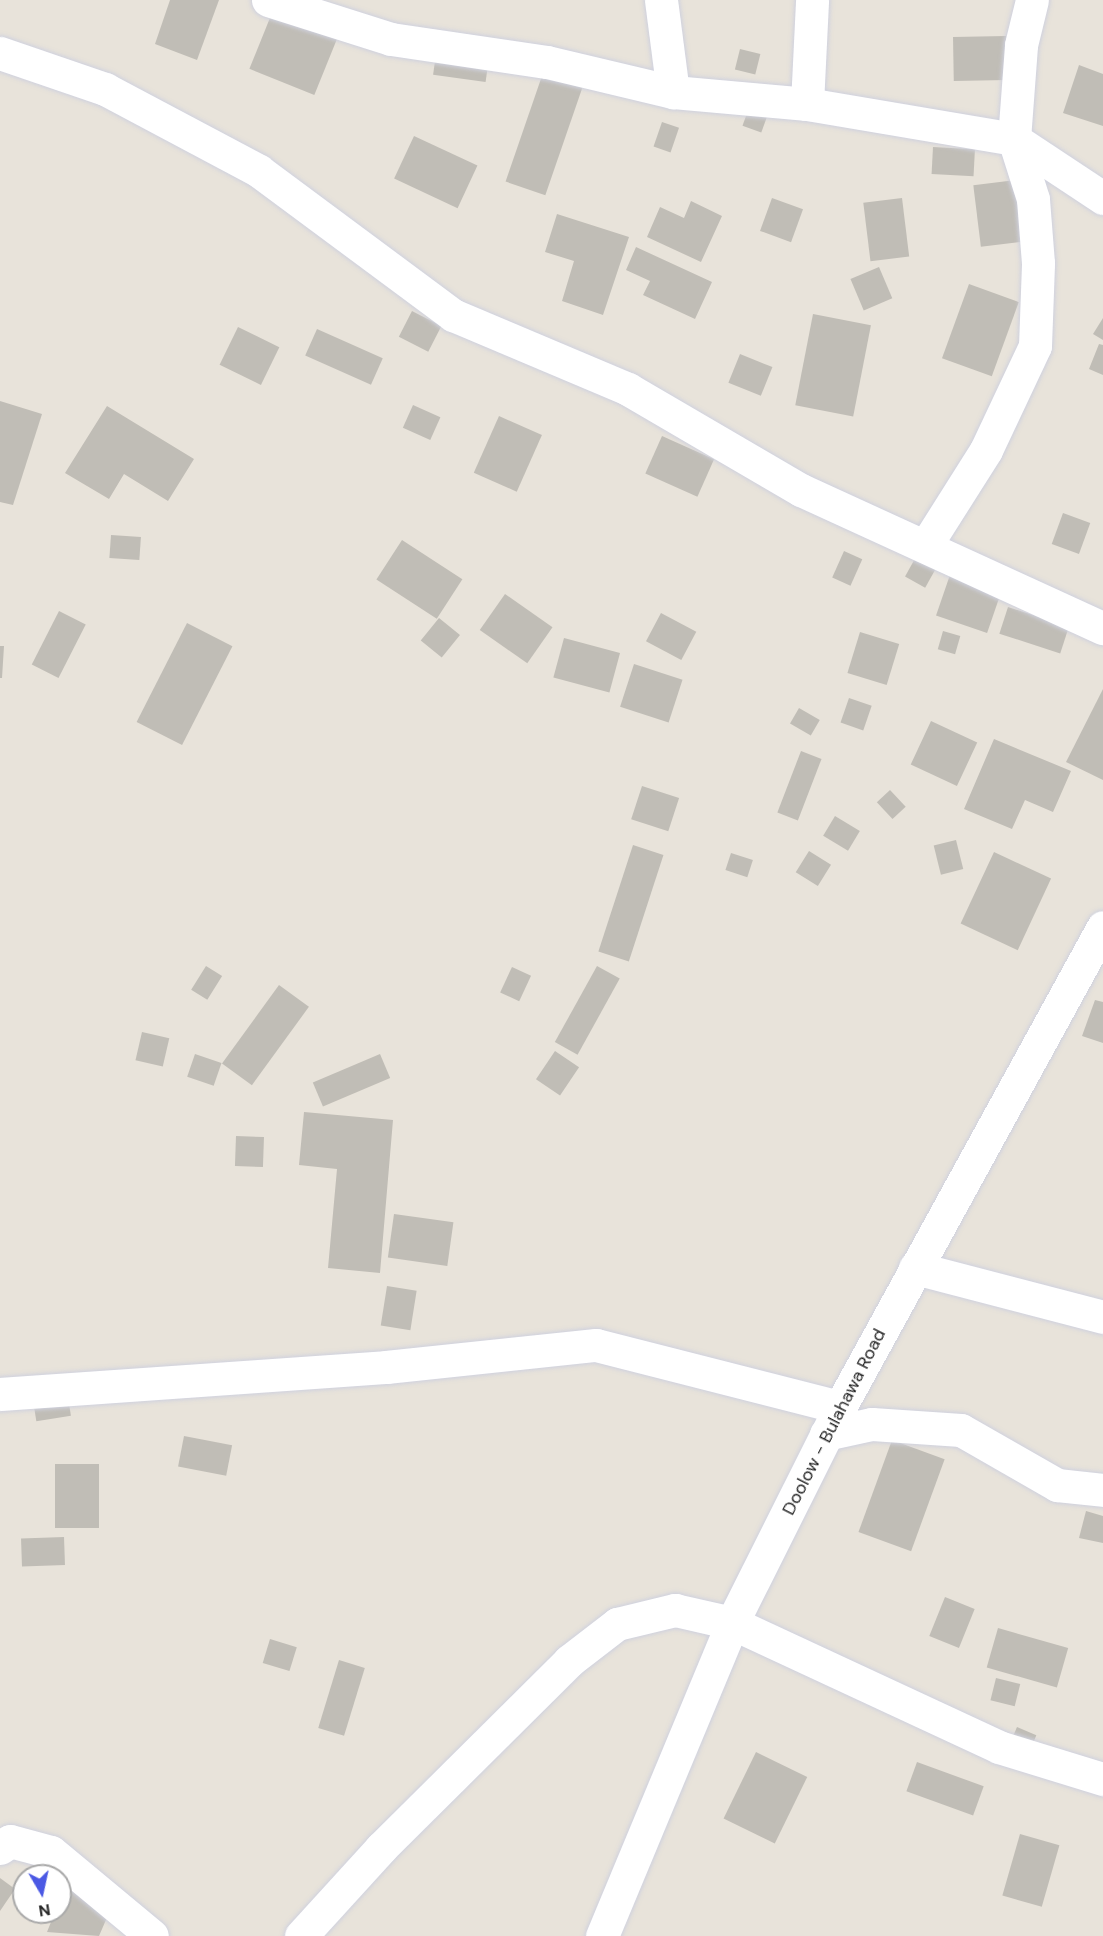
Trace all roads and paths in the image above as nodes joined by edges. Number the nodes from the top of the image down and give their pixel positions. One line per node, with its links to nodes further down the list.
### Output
1 (268, 0): 6 (street)
2 (661, 0): 6 (street)
3 (812, 0): 7 (street)
4 (1032, 0): 8 (street)
5 (0, 53): 10 (street)
6 (673, 92): 7 (street)
7 (807, 104): 8 (street)
8 (1014, 139): 9 (street); 10 (street)
9 (1103, 198)
10 (926, 545): 11 (street)
11 (1103, 628)
12 (1103, 927): 13 (street, Doolow - Bulahawa Road)
13 (915, 1268): 14 (street); 16 (street, Doolow - Bulahawa Road)
14 (1103, 1317)
15 (0, 1394): 16 (street)
16 (833, 1421): 17 (street); 18 (street, Doolow - Bulahawa Road)
17 (1103, 1490)
18 (732, 1623): 19 (street); 22 (street); 23 (street, Doolow - Bulahawa Road)
19 (1103, 1779)
20 (0, 1848): 21 (street)
21 (152, 1936)
22 (301, 1936)
23 (602, 1936)

